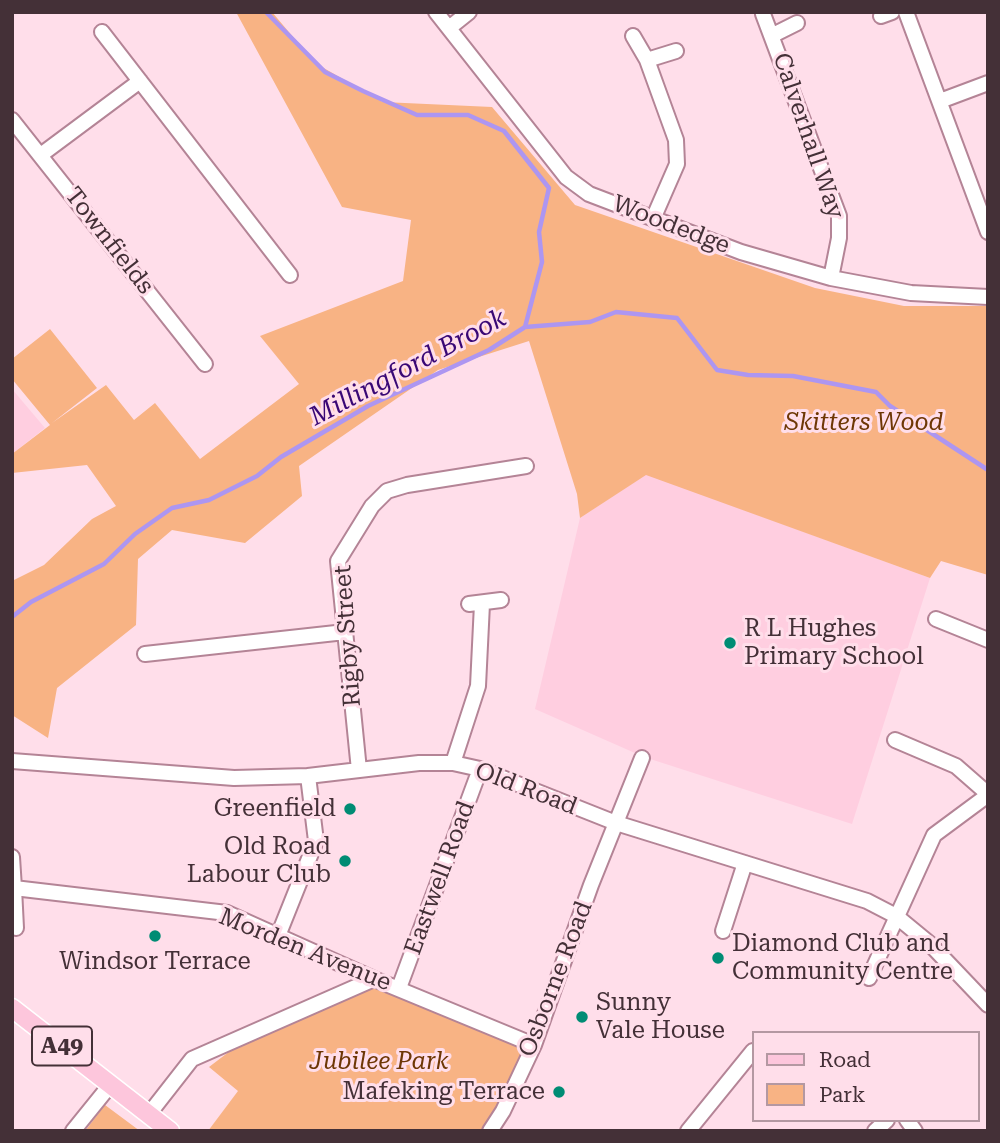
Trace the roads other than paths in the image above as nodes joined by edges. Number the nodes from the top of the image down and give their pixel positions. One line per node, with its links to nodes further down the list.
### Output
1 (436, 12): 6 (street, Woodedge)
2 (469, 12): 6 (street)
3 (906, 12): 14 (street)
4 (763, 14): 8 (street, Calverhall Way)
5 (797, 23): 8 (street, Calverhall Way)
6 (449, 28): 17 (street, Woodedge)
7 (102, 32): 12 (street)
8 (773, 35): 20 (street, Calverhall Way)
9 (633, 36): 11 (street)
10 (676, 51): 11 (street)
11 (646, 61): 17 (street)
12 (140, 81): 16 (street); 19 (street)
13 (988, 83): 14 (street)
14 (940, 101): 18 (street)
15 (12, 120): 16 (street, Townfields)
16 (42, 155): 22 (street, Townfields)
17 (653, 219): 20 (street, Woodedge)
18 (988, 232)
19 (290, 275)
20 (831, 278): 21 (street, Woodedge)
21 (988, 297)
22 (205, 364)
23 (526, 466): 26 (street, Rigby Street)
24 (501, 600): 32 (street)
25 (936, 619): 27 (street)
26 (345, 632): 28 (street); 34 (street, Rigby Street)
27 (988, 640)
28 (145, 654)
29 (895, 740): 36 (street)
30 (642, 758): 37 (street, Osborne Road)
31 (12, 761): 35 (street, Old Road)
32 (453, 763): 33 (street, Old Road); 34 (street, Old Road)
33 (480, 768): 37 (street, Old Road); 47 (street, Eastwell Road)
34 (359, 770): 35 (street, Old Road)
35 (308, 776): 44 (street)
36 (985, 802): 41 (street)
37 (616, 823): 39 (street, Old Road); 50 (street, Osborne Road)
38 (12, 857): 40 (street)
39 (745, 863): 41 (street, Old Road); 43 (street)
40 (14, 888): 42 (street); 44 (street, Morden Avenue)
41 (896, 916): 45 (street); 48 (street, Old Road)
42 (16, 928)
43 (723, 931)
44 (278, 936): 46 (street, Morden Avenue)
45 (869, 978)
46 (373, 979): 47 (street, Morden Avenue); 53 (street)
47 (399, 988): 50 (street, Morden Avenue)
48 (988, 1005)
49 (12, 1008): 52 (main road, A49)
50 (534, 1045): 56 (street, Osborne Road)
51 (752, 1052): 57 (street)
52 (111, 1084): 53 (main road, A49); 54 (street)
53 (149, 1114): 55 (main road, A49)
54 (73, 1131)
55 (170, 1131)
56 (490, 1131)
57 (688, 1131)

